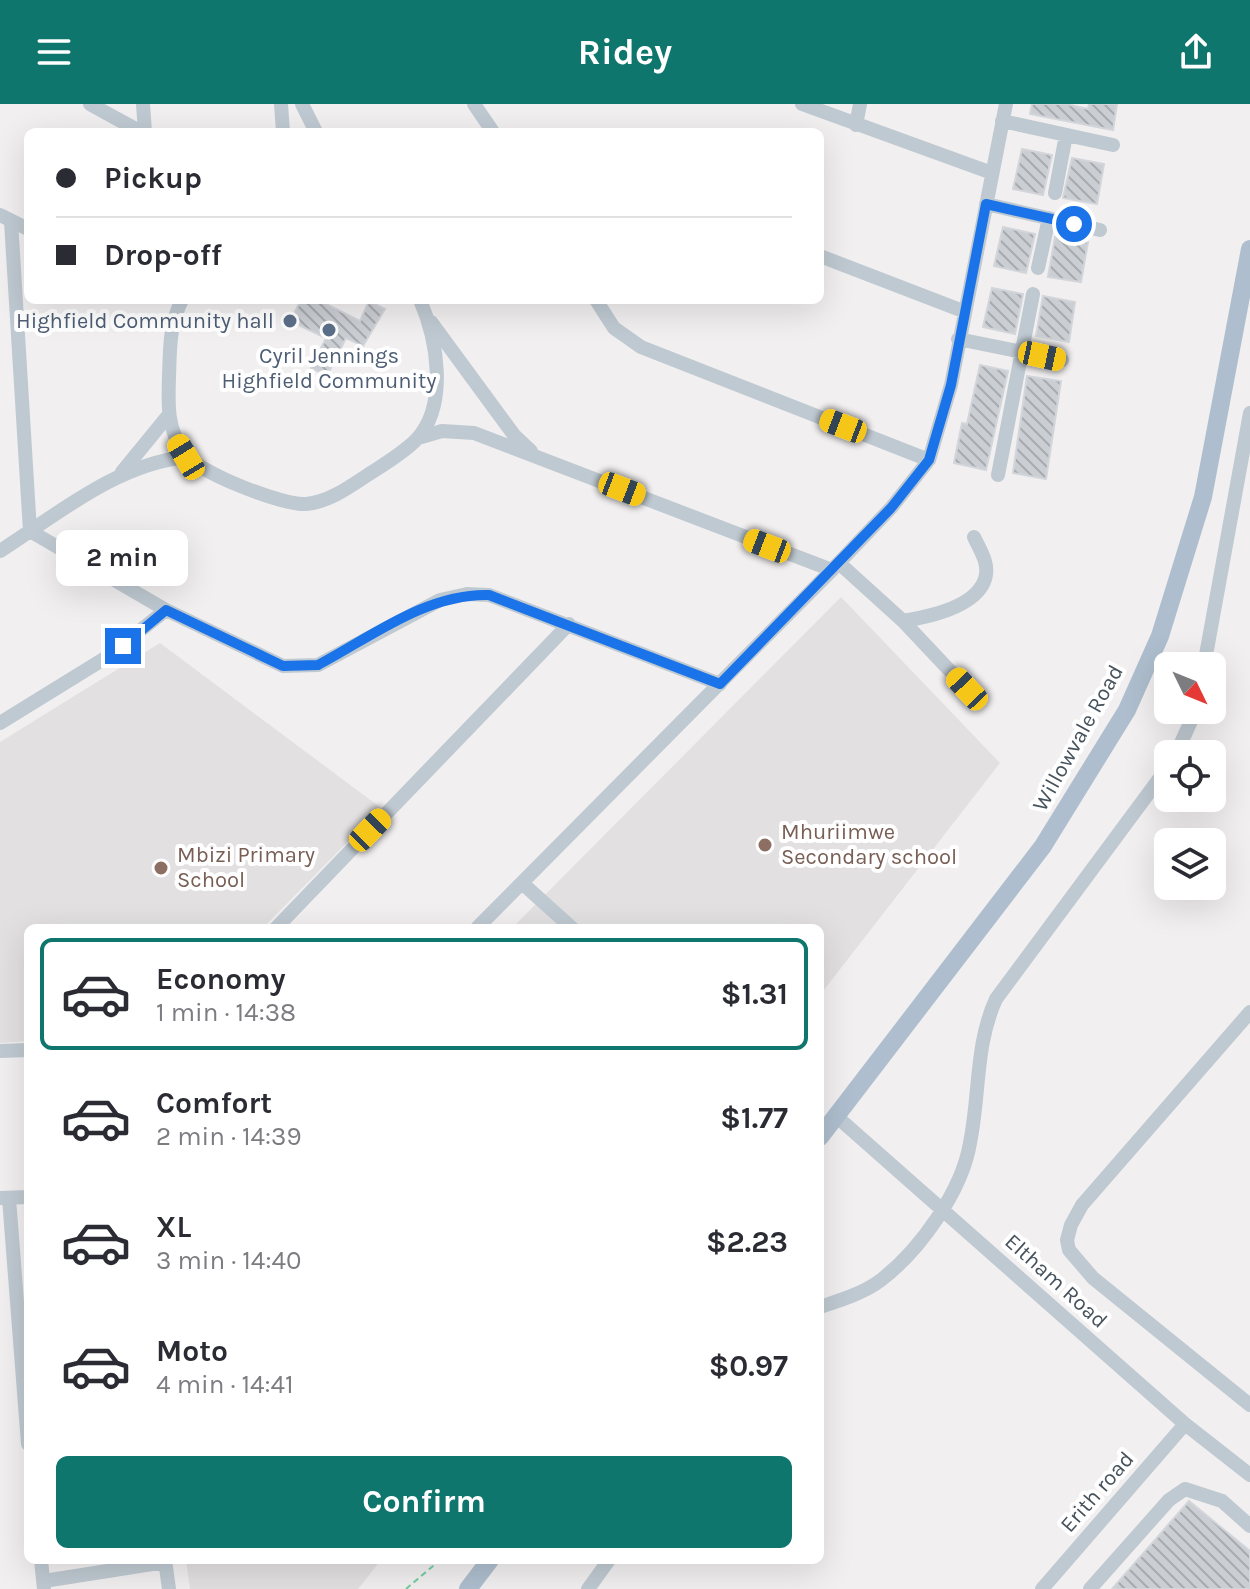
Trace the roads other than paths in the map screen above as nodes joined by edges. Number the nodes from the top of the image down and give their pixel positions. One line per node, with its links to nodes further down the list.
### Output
1 (90, 104): 11 (street)
2 (143, 104): 12 (street)
3 (281, 104): 13 (street)
4 (302, 104): 14 (street)
5 (474, 104): 15 (street)
6 (802, 104): 10 (street)
7 (860, 104): 10 (street)
8 (1006, 104): 9 (street)
9 (1002, 121): 16 (street); 18 (street)
10 (856, 125): 18 (street)
11 (135, 128)
12 (143, 128)
13 (283, 128)
14 (314, 128)
15 (491, 128)
16 (1066, 135): 17 (street); 19 (street)
17 (1113, 145)
18 (992, 173): 20 (street)
19 (1055, 193)
20 (986, 204): 22 (street); 32 (street)
21 (6, 218): 23 (street); 45 (street)
22 (1049, 218): 24 (street); 27 (street)
23 (24, 227)
24 (1100, 230)
25 (1250, 249): 64 (main road, Willowvale Road)
26 (824, 258): 32 (street)
27 (1038, 268)
28 (1033, 294): 35 (street)
29 (178, 304): 38 (street)
30 (422, 304): 33 (street)
31 (599, 304): 42 (street)
32 (963, 311): 34 (street)
33 (428, 319): 39 (street); 40 (street)
34 (958, 339): 35 (street); 42 (street)
35 (1021, 352): 36 (street); 44 (street)
36 (1062, 360)
37 (1250, 413): 52 (street)
38 (167, 417): 41 (street); 43 (street)
39 (418, 438): 40 (street); 41 (street)
40 (535, 455): 48 (street)
41 (186, 457): 43 (street)
42 (929, 460): 48 (street)
43 (119, 475): 45 (street)
44 (998, 475)
45 (30, 531): 47 (street); 49 (street)
46 (974, 537): 50 (street)
47 (0, 551)
48 (836, 566): 50 (street); 53 (street)
49 (166, 610): 51 (street); 55 (street)
50 (903, 621): 54 (street)
51 (569, 624): 53 (street); 58 (street)
52 (1207, 652)
53 (720, 684): 57 (street)
54 (967, 689)
55 (0, 723)
56 (1154, 786): 68 (street)
57 (522, 883): 59 (street); 60 (street)
58 (280, 924)
59 (481, 924)
60 (568, 924)
61 (1250, 1012): 71 (street)
62 (24, 1050): 63 (street)
63 (0, 1051)
64 (836, 1116): 65 (main road, Willowvale Road); 68 (street, Eltham Road)
65 (824, 1132)
66 (24, 1197): 67 (street)
67 (4, 1198): 70 (street)
68 (943, 1210): 69 (street); 72 (street, Eltham Road)
69 (824, 1306)
70 (24, 1403)
71 (1250, 1405)
72 (1185, 1424): 73 (street, Eltham Road); 84 (street, Erith road)
73 (1250, 1475)
74 (1250, 1526): 85 (street)
75 (41, 1564): 80 (street)
76 (150, 1564): 80 (street)
77 (165, 1564): 81 (street)
78 (487, 1564): 82 (main road)
79 (606, 1564): 83 (street)
80 (44, 1585)
81 (169, 1589)
82 (468, 1589)
83 (588, 1589)
84 (1042, 1589)
85 (1090, 1589)

